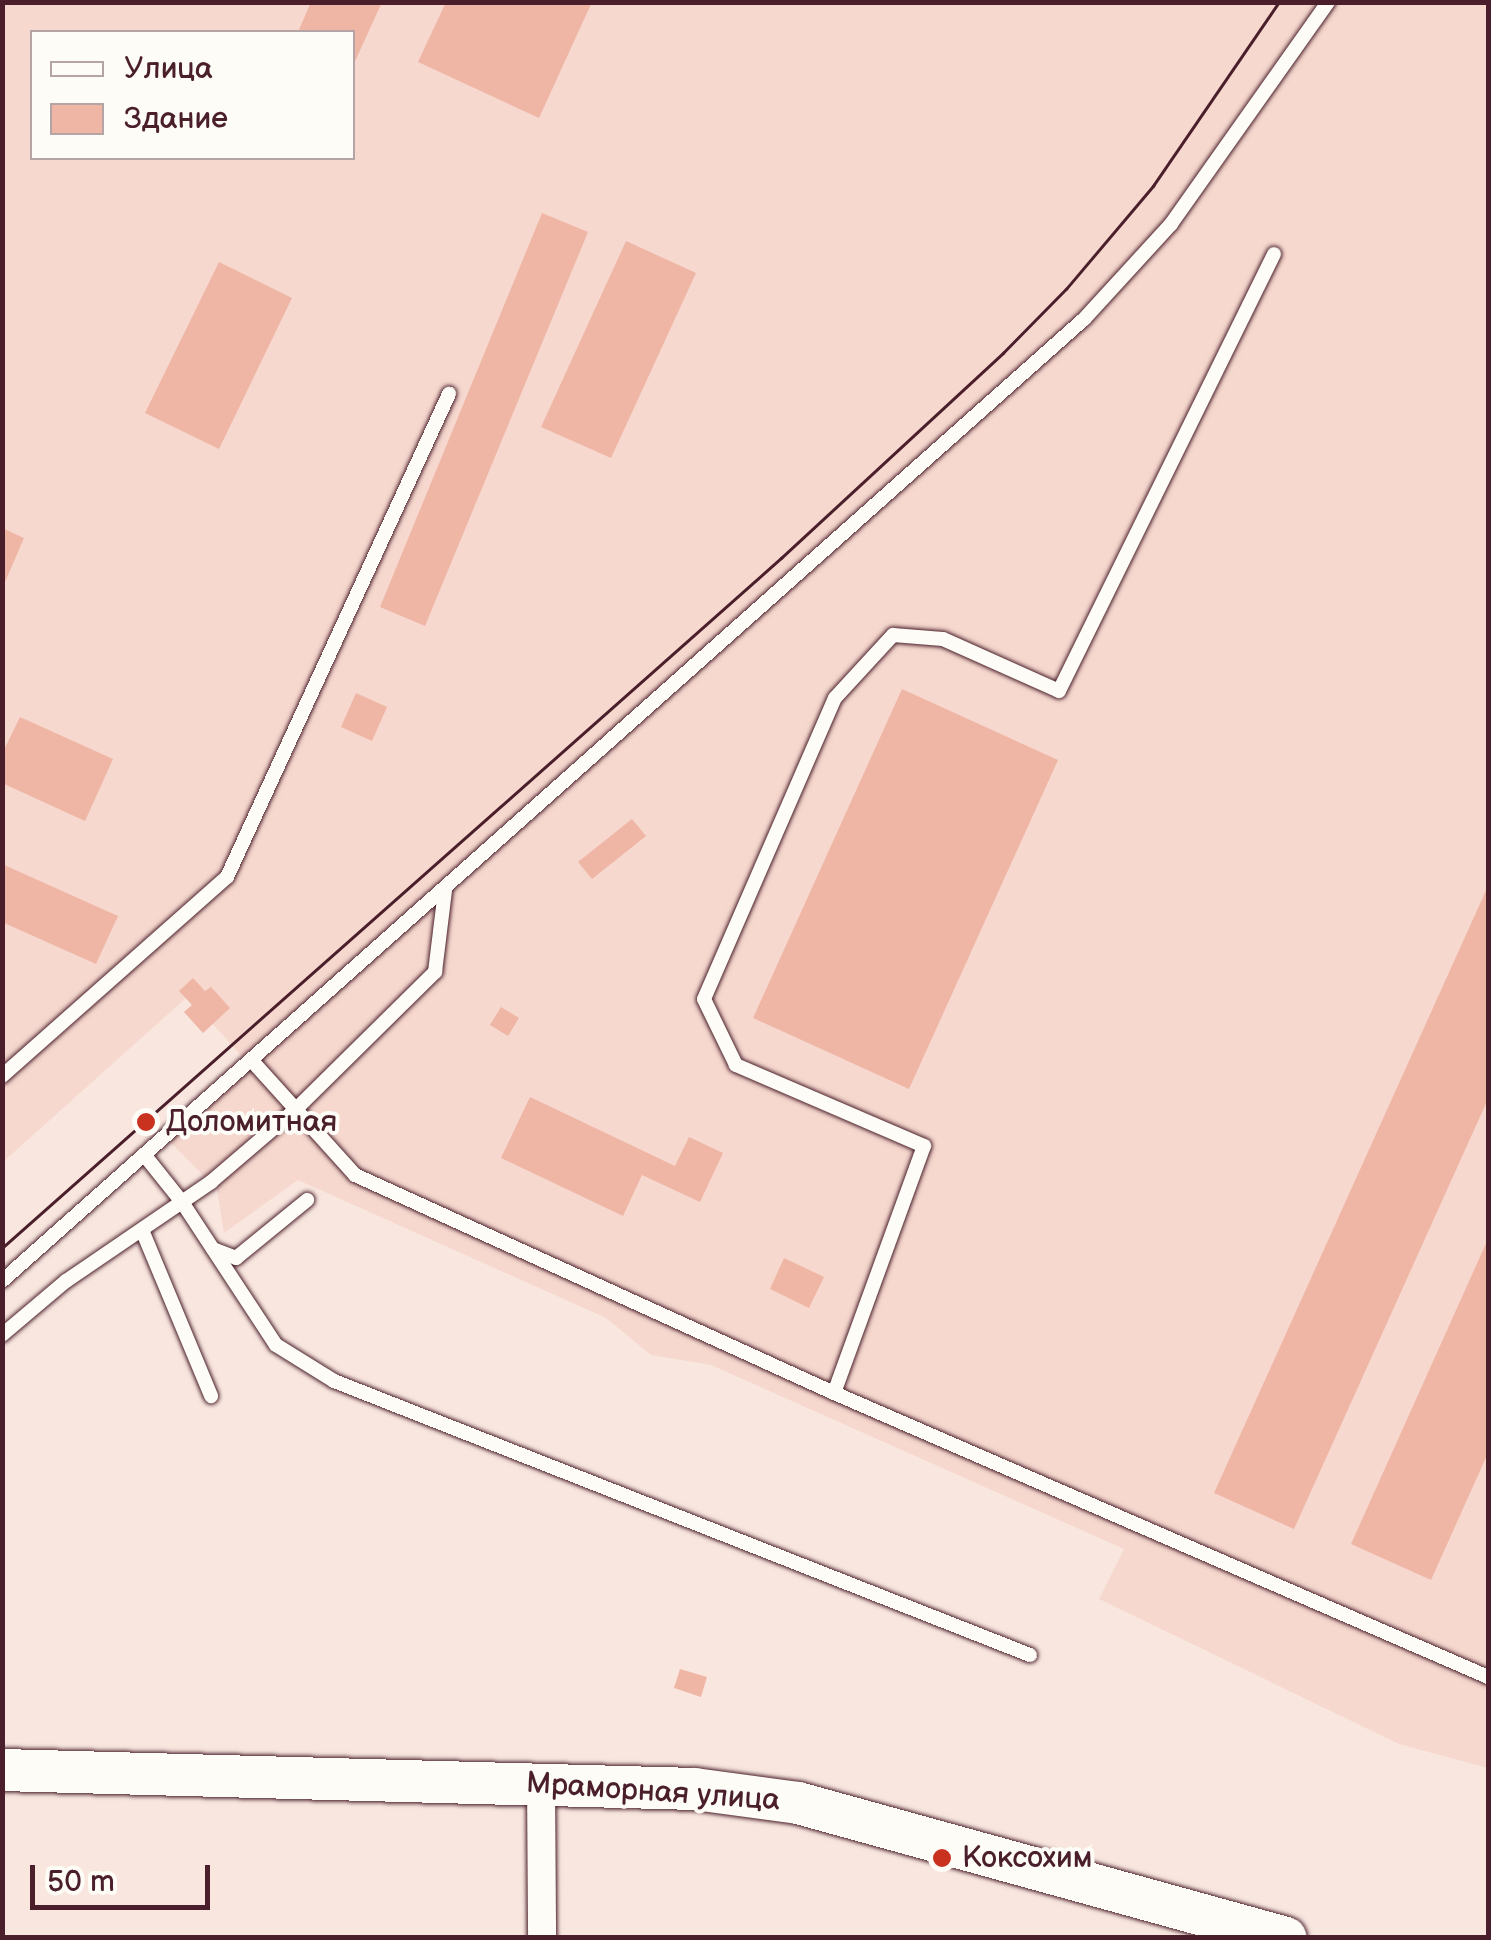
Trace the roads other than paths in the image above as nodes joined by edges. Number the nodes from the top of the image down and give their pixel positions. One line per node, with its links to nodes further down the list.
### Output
1 (1328, 2): 4 (lane)
2 (1274, 254): 15 (lane)
3 (450, 394): 6 (lane)
4 (445, 891): 5 (lane); 7 (lane)
5 (253, 1062): 7 (lane); 8 (lane)
6 (2, 1076)
7 (295, 1110): 10 (lane); 15 (lane)
8 (146, 1157): 10 (lane); 13 (lane)
9 (307, 1200): 12 (lane)
10 (182, 1202): 11 (lane); 12 (lane)
11 (142, 1230): 14 (lane); 16 (lane)
12 (212, 1249): 17 (lane)
13 (2, 1281)
14 (2, 1334)
15 (834, 1394): 18 (lane)
16 (211, 1396)
17 (1030, 1655)
18 (1488, 1676)
19 (2, 1770): 20 (main road, Мраморная улица)
20 (542, 1782): 21 (street); 22 (main road, Мраморная улица)
21 (542, 1938)
22 (1286, 1938)

